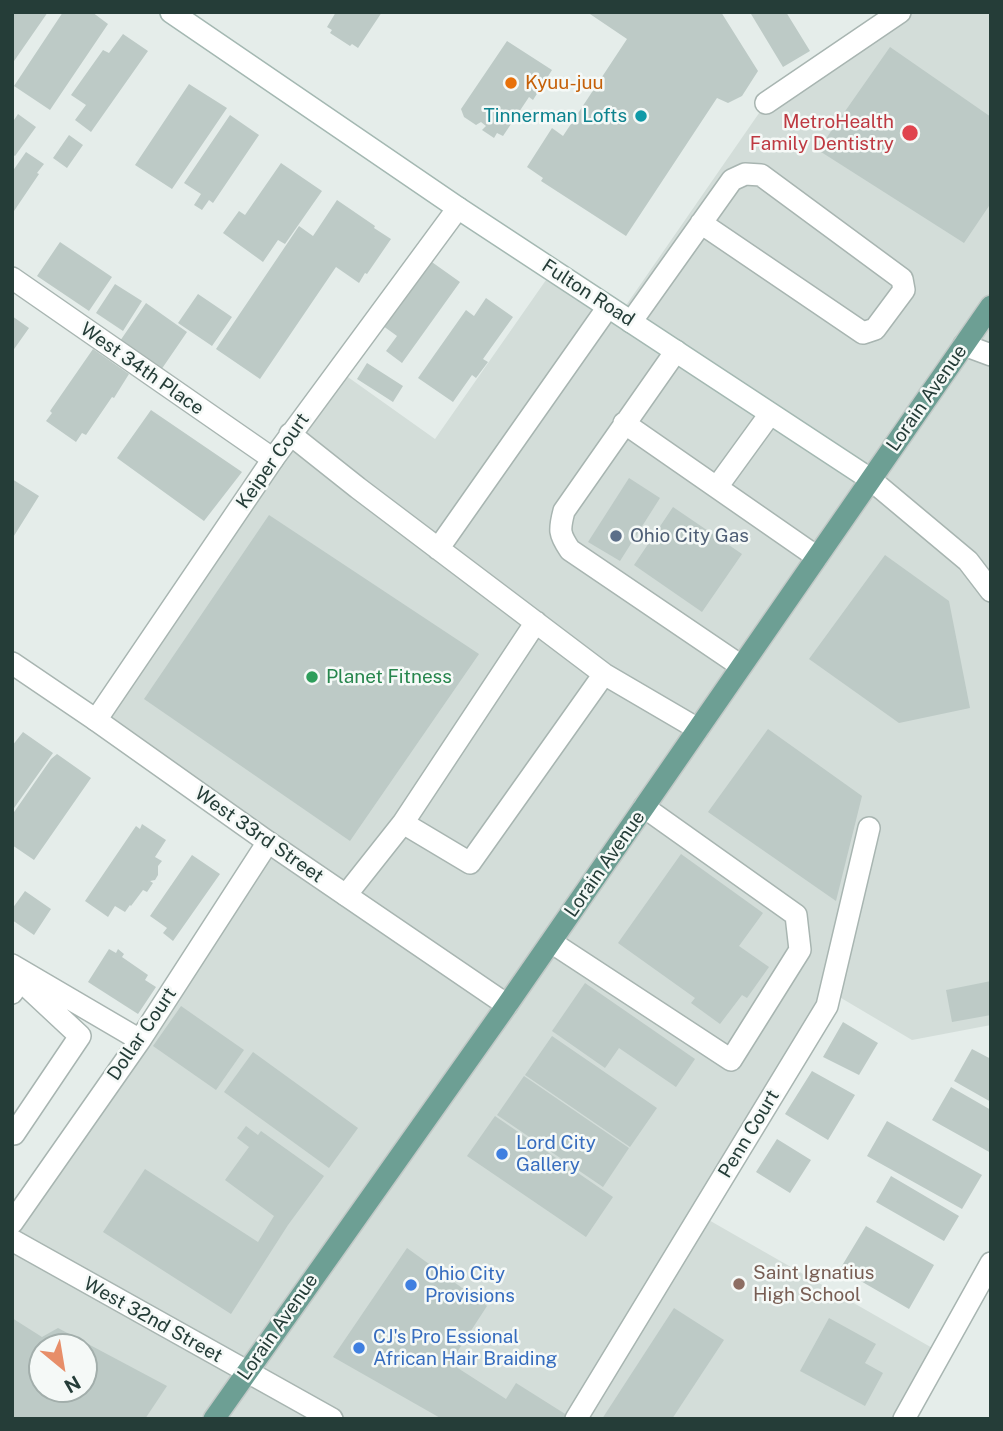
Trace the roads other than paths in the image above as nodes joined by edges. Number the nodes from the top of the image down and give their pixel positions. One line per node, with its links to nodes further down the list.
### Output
1 (171, 12): 4 (street, Fulton Road)
2 (900, 12): 3 (street)
3 (766, 103)
4 (458, 208): 8 (street, Fulton Road); 15 (street, Keiper Court)
5 (701, 223): 5 (street); 9 (street)
6 (12, 278): 16 (street, West 34th Place)
7 (991, 306): 10 (main road, Lorain Avenue)
8 (608, 307): 9 (street, Fulton Road); 19 (street)
9 (631, 322): 11 (street, Fulton Road)
10 (964, 345): 12 (street); 17 (main road, Lorain Avenue)
11 (676, 351): 13 (street, Fulton Road); 14 (street)
12 (991, 355)
13 (770, 414): 17 (street, Fulton Road); 18 (street)
14 (624, 422): 18 (street); 24 (street)
15 (290, 435): 16 (street, Keiper Court); 19 (street)
16 (272, 459): 26 (street, Keiper Court)
17 (870, 480): 20 (main road, Lorain Avenue); 21 (street, Fulton Road)
18 (717, 487): 20 (street)
19 (438, 549): 22 (street)
20 (817, 557): 24 (main road, Lorain Avenue)
21 (991, 591)
22 (536, 622): 25 (street); 29 (street)
23 (12, 663): 26 (street, West 33rd Street)
24 (741, 666): 27 (main road, Lorain Avenue)
25 (604, 674): 27 (street); 29 (street)
26 (96, 720): 31 (street, West 33rd Street)
27 (698, 729): 28 (main road, Lorain Avenue)
28 (644, 807): 33 (main road, Lorain Avenue); 33 (street)
29 (403, 824): 32 (street)
30 (869, 828): 45 (street, Penn Court)
31 (268, 842): 32 (street, West 33rd Street); 37 (street, Dollar Court)
32 (346, 895): 36 (street, West 33rd Street)
33 (551, 942): 36 (main road, Lorain Avenue)
34 (12, 965): 37 (street)
35 (12, 993): 38 (street)
36 (507, 1005): 42 (main road, Lorain Avenue)
37 (140, 1040): 39 (street, Dollar Court)
38 (12, 1134)
39 (12, 1223)
40 (12, 1240): 42 (street, West 32nd Street)
41 (991, 1263): 46 (street)
42 (246, 1372): 43 (main road, Lorain Avenue); 44 (street, West 32nd Street)
43 (214, 1419)
44 (332, 1419)
45 (576, 1419)
46 (904, 1419)

